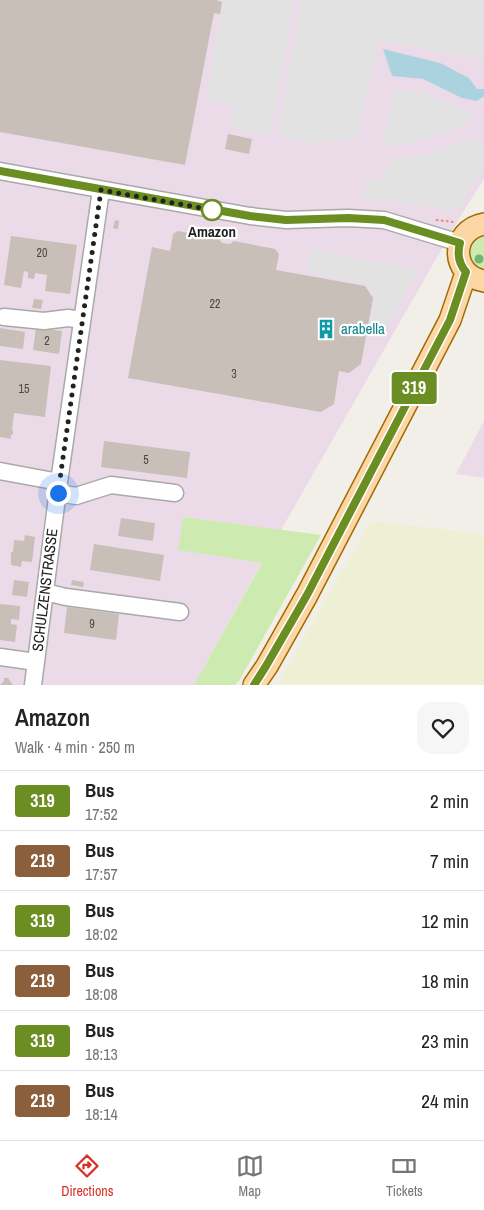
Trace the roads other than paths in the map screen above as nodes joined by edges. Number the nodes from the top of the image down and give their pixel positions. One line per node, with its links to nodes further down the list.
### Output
1 (0, 171): 2 (street)
2 (101, 190): 4 (street); 7 (street, SCHULZENSTRASSE)
3 (484, 224): 4 (main road)
4 (460, 243): 5 (main road)
5 (478, 278): 16 (main road)
6 (4, 317): 7 (street)
7 (82, 320): 9 (street, SCHULZENSTRASSE)
8 (0, 471): 9 (street)
9 (59, 487): 10 (street); 11 (street, SCHULZENSTRASSE)
10 (176, 493)
11 (45, 592): 12 (street); 14 (street, SCHULZENSTRASSE)
12 (180, 612)
13 (0, 657): 14 (street, SCHULZENSTRASSE)
14 (36, 662): 15 (street, SCHULZENSTRASSE)
15 (33, 685)
16 (254, 685)

